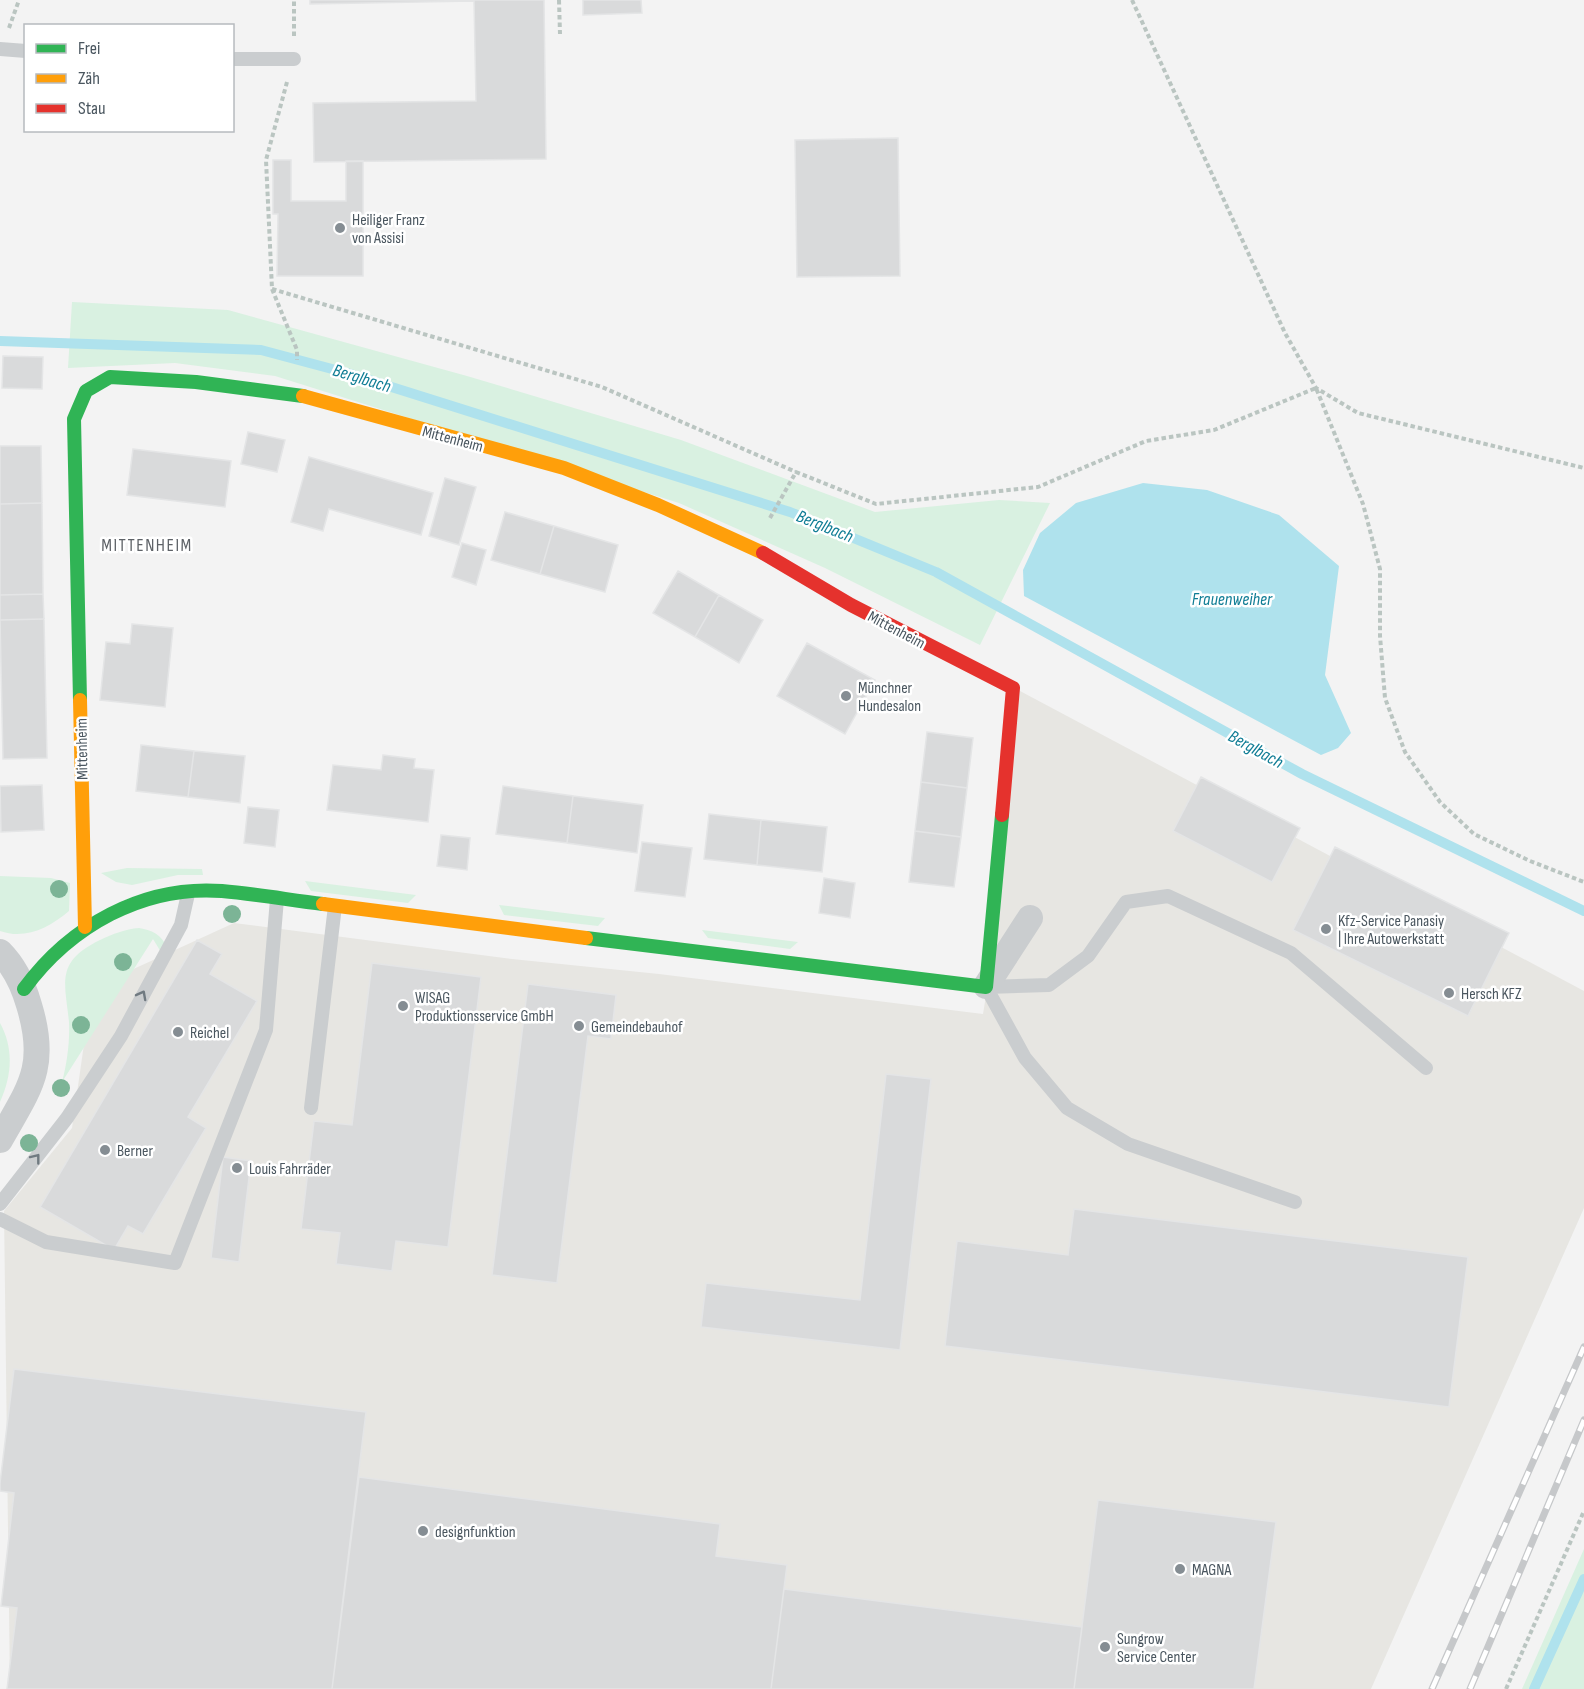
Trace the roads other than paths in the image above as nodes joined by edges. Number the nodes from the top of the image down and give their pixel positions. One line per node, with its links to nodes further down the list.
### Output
1 (0, 49): 2 (lane)
2 (24, 51)
3 (234, 59): 4 (lane)
4 (294, 59)
5 (188, 894): 6 (street); 9 (street); 17 (lane, one-way to 5)
6 (277, 898): 7 (street); 18 (lane)
7 (335, 906): 12 (street); 14 (lane)
8 (1030, 918): 12 (street)
9 (85, 927): 11 (street); 12 (street, Mittenheim)
10 (0, 952): 11 (street)
11 (12, 986): 15 (street)
12 (986, 987): 13 (lane); 16 (lane)
13 (1426, 1068)
14 (311, 1108)
15 (0, 1140)
16 (1295, 1202)
17 (0, 1204)
18 (0, 1219)

